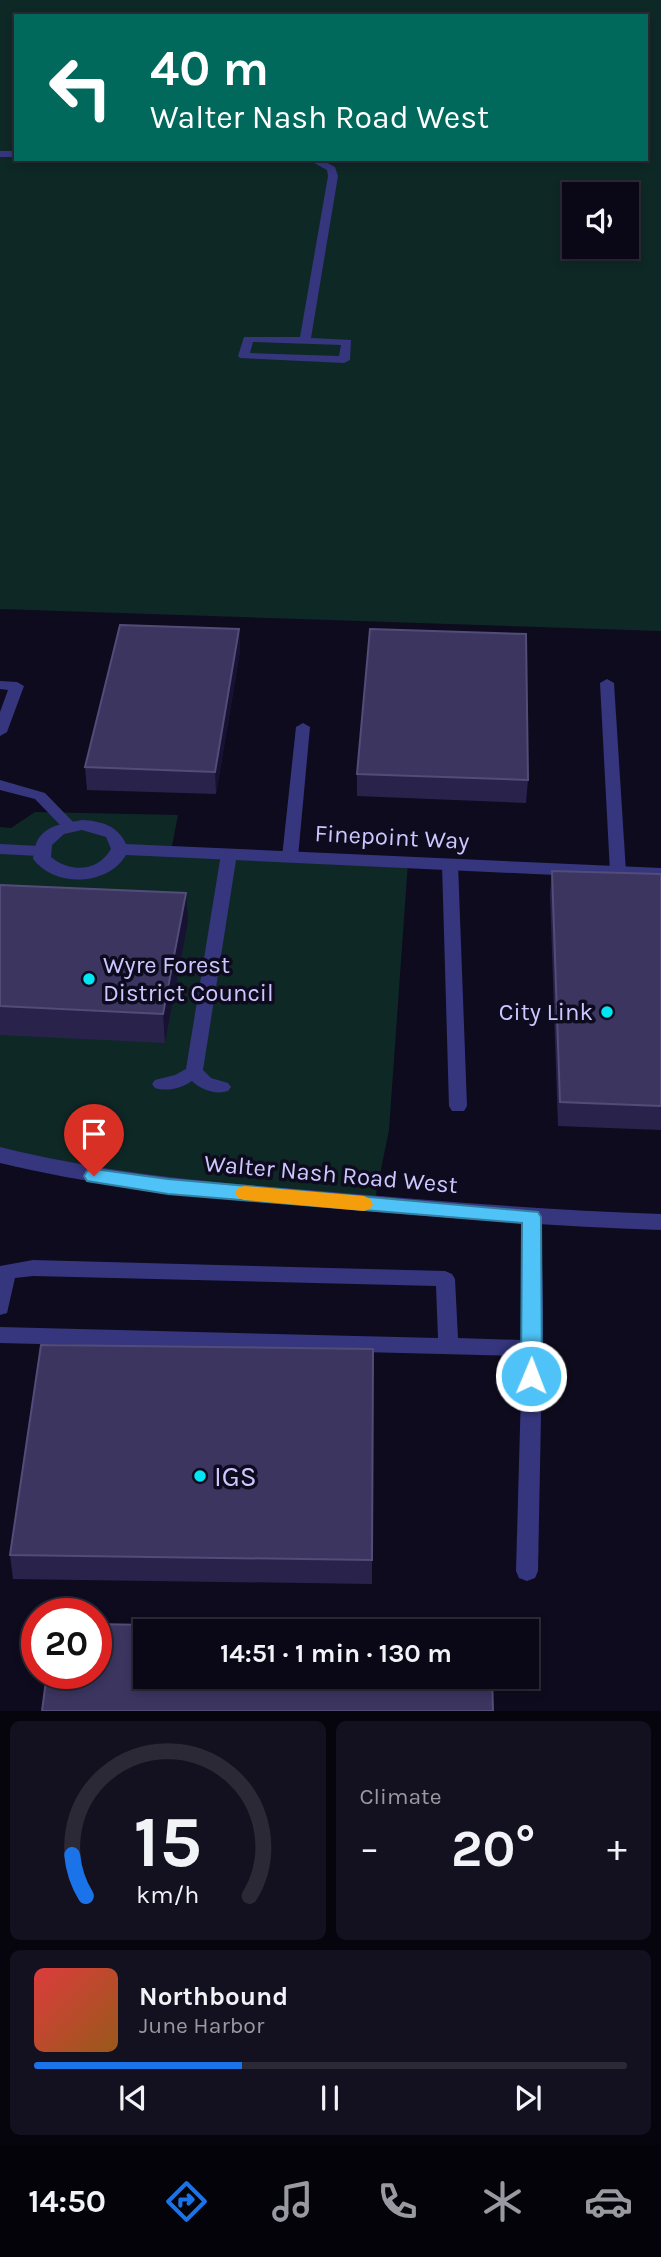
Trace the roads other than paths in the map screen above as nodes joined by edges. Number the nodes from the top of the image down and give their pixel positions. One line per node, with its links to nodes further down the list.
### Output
1 (316, 161): 2 (lane)
2 (305, 341): 2 (lane)
3 (607, 683): 15 (lane)
4 (0, 685): 6 (lane)
5 (303, 727): 13 (lane)
6 (0, 732)
7 (0, 785): 8 (lane)
8 (69, 827): 10 (street); 11 (street)
9 (0, 849): 11 (lane)
10 (120, 849): 11 (street); 12 (street, Finepoint Way)
11 (40, 851)
12 (229, 854): 13 (street, Finepoint Way); 17 (lane)
13 (290, 857): 14 (street, Finepoint Way)
14 (450, 864): 15 (street, Finepoint Way); 20 (lane)
15 (618, 872): 16 (street, Finepoint Way)
16 (661, 874)
17 (194, 1072): 18 (lane); 19 (lane)
18 (161, 1084)
19 (222, 1087)
20 (458, 1106)
21 (0, 1155): 22 (street, Walter Nash Road West)
22 (532, 1217): 23 (street, Walter Nash Road West); 27 (lane)
23 (661, 1222)
24 (0, 1307): 26 (lane)
25 (0, 1335): 26 (lane)
26 (448, 1346): 27 (lane)
27 (532, 1348): 28 (lane)
28 (527, 1571)

